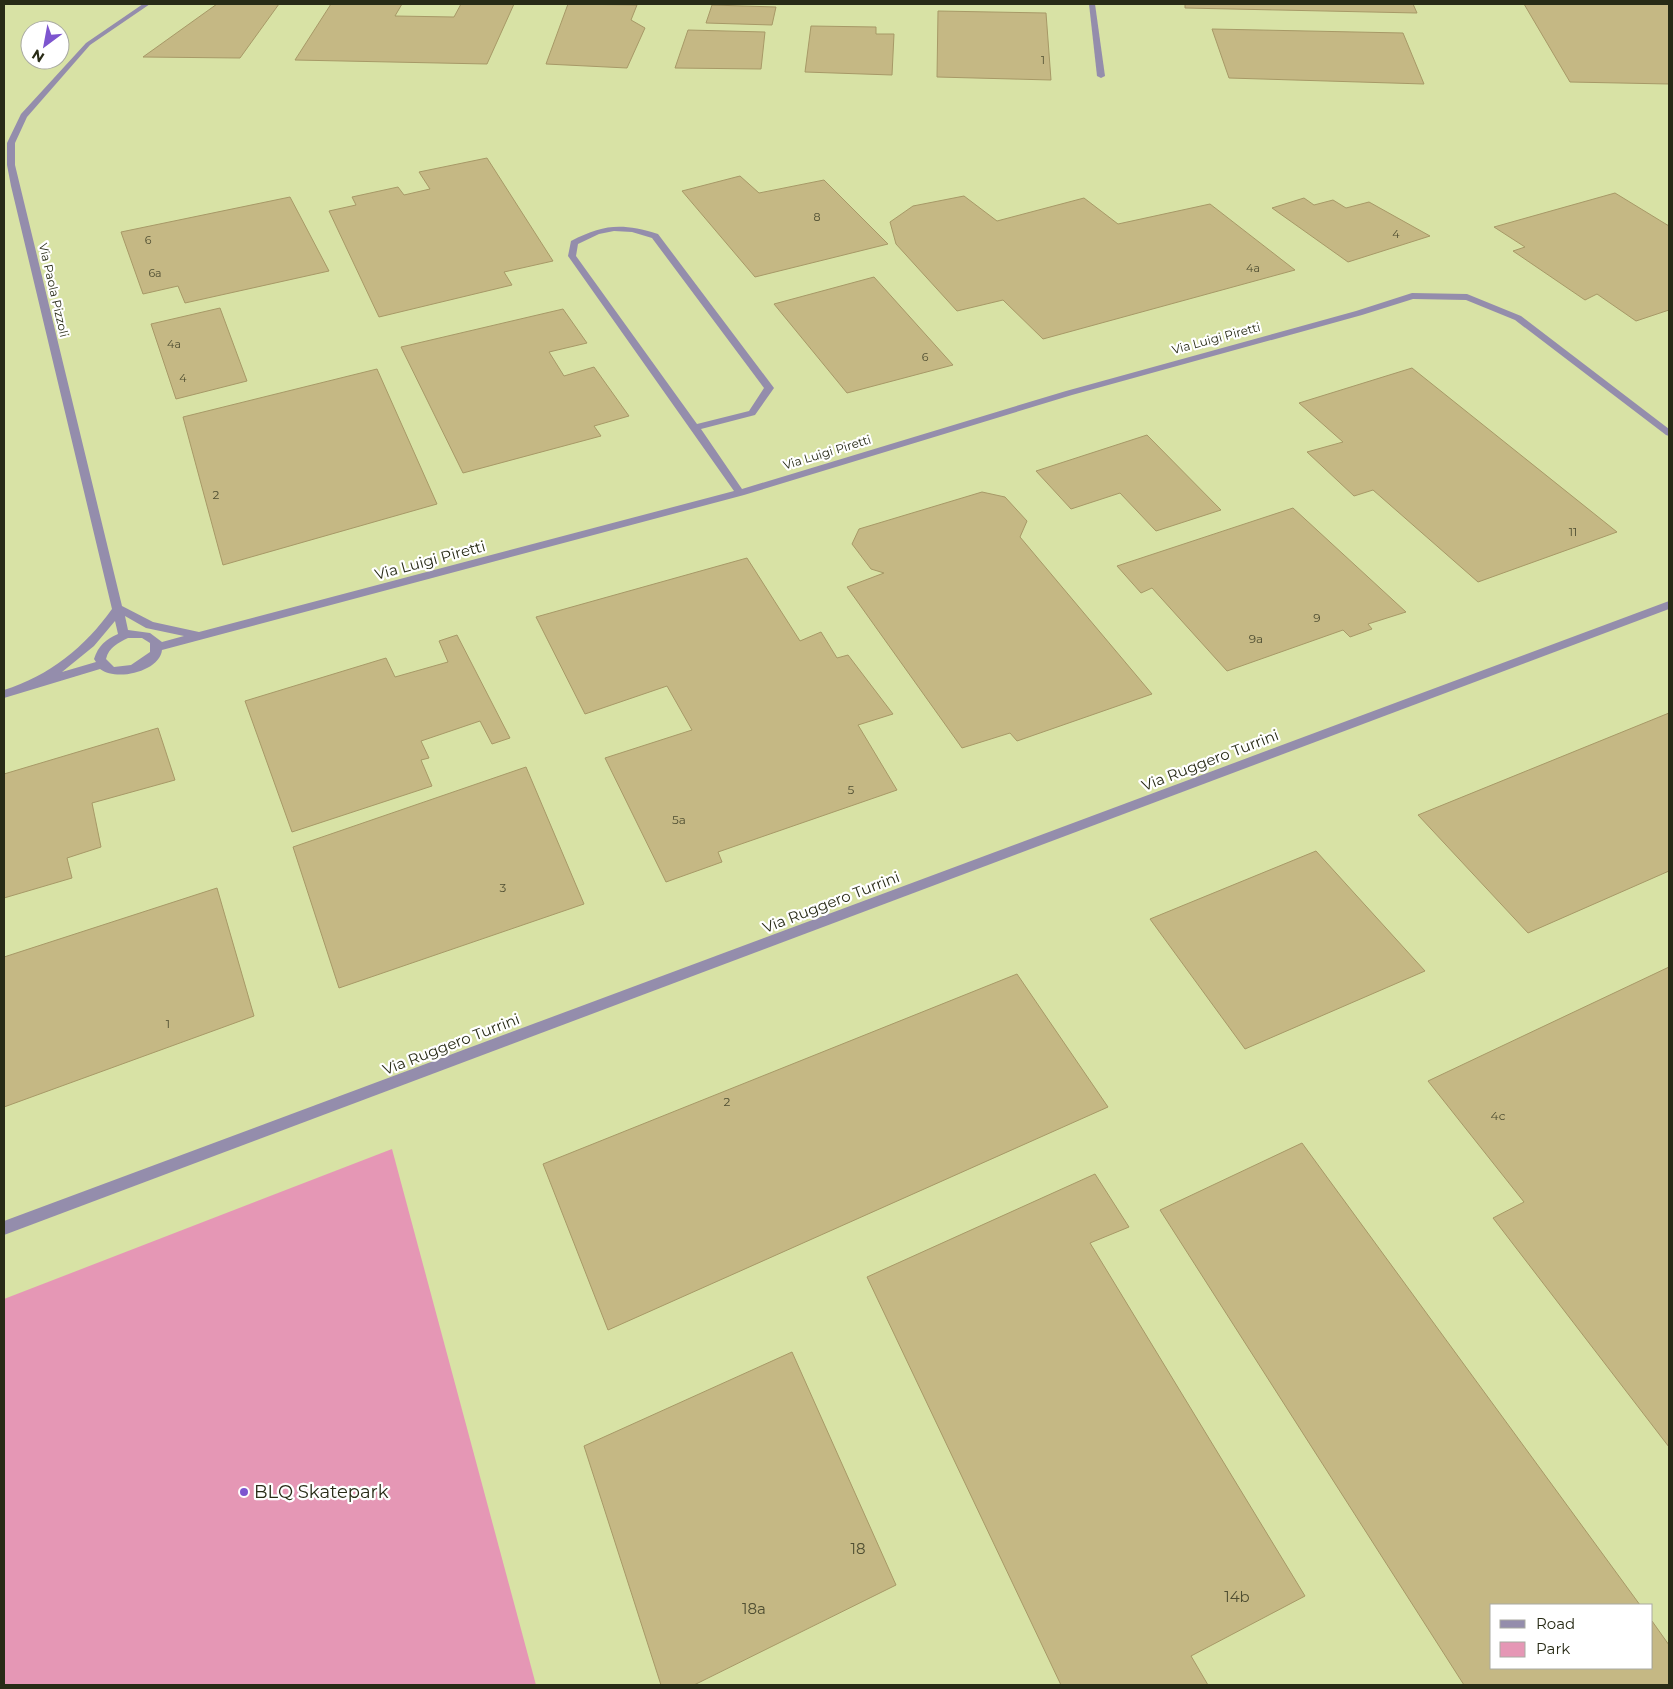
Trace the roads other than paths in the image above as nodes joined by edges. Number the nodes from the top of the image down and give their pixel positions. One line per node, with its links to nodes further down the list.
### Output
1 (147, 4): 8 (street, Via Paola Pizzoli)
2 (1092, 4): 3 (street)
3 (1100, 76)
4 (695, 428): 4 (street); 6 (street)
5 (1669, 433): 6 (street, Via Luigi Piretti)
6 (740, 493): 10 (street, Via Luigi Piretti)
7 (1669, 605): 15 (street, Via Ruggero Turrini)
8 (118, 608): 9 (street, Via Paola Pizzoli); 10 (street); 13 (street)
9 (124, 636): 11 (street); 12 (street)
10 (203, 636): 11 (street, Via Luigi Piretti)
11 (157, 647): 12 (street)
12 (102, 664): 13 (street)
13 (30, 686): 14 (street)
14 (4, 694)
15 (4, 1228)

